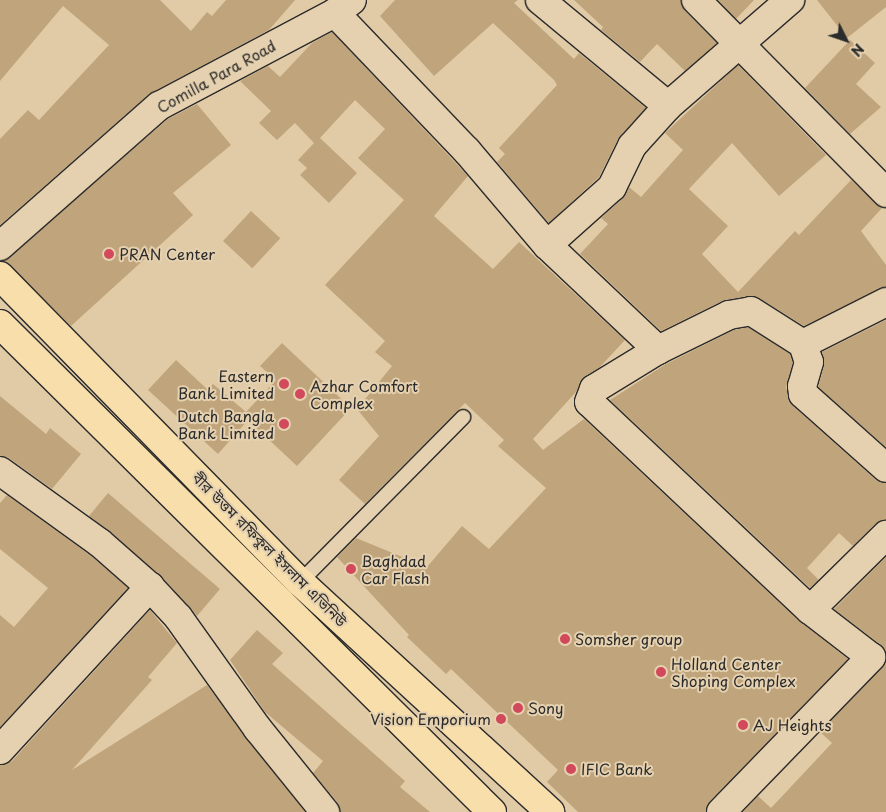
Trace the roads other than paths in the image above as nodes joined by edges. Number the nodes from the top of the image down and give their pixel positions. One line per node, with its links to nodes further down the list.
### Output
1 (540, 0): 6 (street)
2 (696, 0): 5 (street)
3 (790, 0): 5 (street)
4 (344, 6): 8 (street); 9 (street, Comilla Para Road)
5 (739, 42): 6 (street); 7 (street)
6 (668, 106): 8 (street)
7 (886, 194)
8 (547, 245): 14 (street)
9 (0, 246)
10 (0, 276): 19 (main road, বীর উত্তম রফিকুল ইসলাম এভিনিউ)
11 (886, 302): 13 (street)
12 (0, 324): 25 (main road, বীর উত্তম রফিকুল ইসলাম এভিনিউ)
13 (804, 344): 14 (street); 16 (street)
14 (658, 350): 21 (street)
15 (463, 417): 19 (lane)
16 (886, 468)
17 (0, 471): 20 (street)
18 (886, 535): 21 (street)
19 (300, 582): 26 (main road, বীর উত্তম রফিকুল ইসলাম এভিনিউ)
20 (150, 587): 23 (street); 24 (street)
21 (810, 610): 22 (street)
22 (878, 664): 27 (street)
23 (0, 750)
24 (325, 812)
25 (492, 812)
26 (550, 812)
27 (721, 812)

